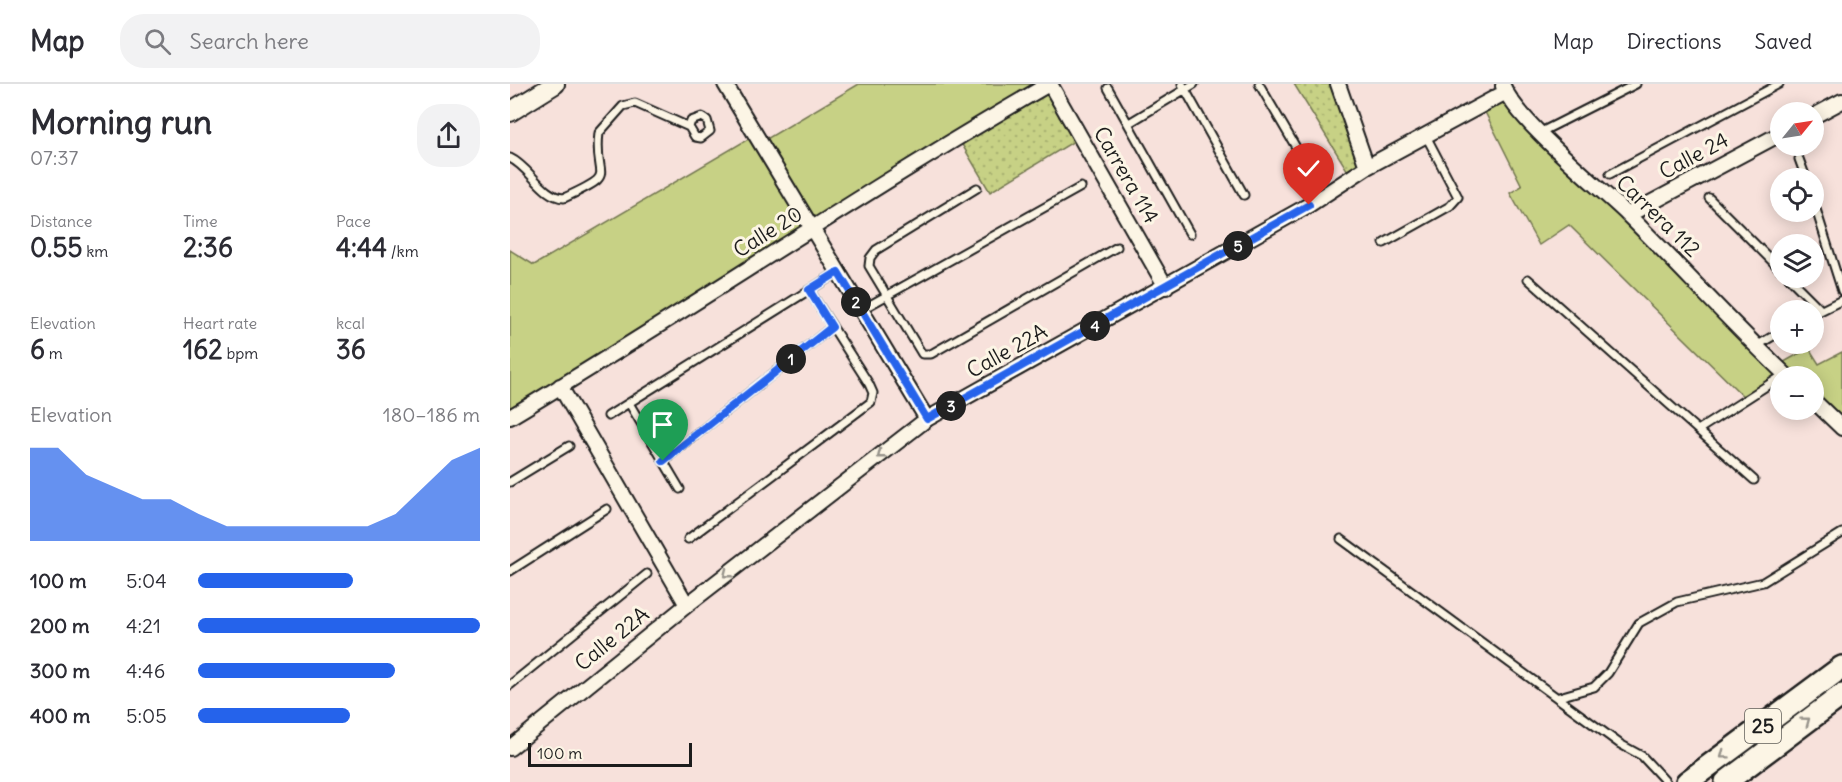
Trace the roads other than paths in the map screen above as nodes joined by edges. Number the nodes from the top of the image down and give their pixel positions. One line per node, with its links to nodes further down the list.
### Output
1 (555, 84): 14 (main road)
2 (725, 84): 32 (street)
3 (1049, 84): 32 (street, Calle 20); 39 (street, Carrera 114)
4 (1194, 84): 9 (lane)
5 (1259, 84): 22 (lane)
6 (1338, 84): 23 (street)
7 (1636, 84): 17 (lane)
8 (1774, 85): 25 (lane)
9 (1183, 87): 15 (lane); 28 (lane)
10 (1108, 88): 15 (lane)
11 (1504, 88): 17 (street, Carrera 112); 18 (street, Calle 22A)
12 (1842, 101): 13 (street)
13 (1824, 111)
14 (510, 112)
15 (1129, 123): 33 (lane)
16 (689, 127): 20 (lane)
17 (1540, 132): 30 (street, Carrera 112)
18 (1426, 136): 23 (street, Calle 22A); 34 (lane)
19 (1770, 139): 30 (street, Calle 24)
20 (510, 158)
21 (1799, 159): 24 (lane)
22 (1304, 161)
23 (1367, 167): 39 (street, Calle 22A)
24 (1802, 168)
25 (1610, 174)
26 (1081, 187): 43 (lane)
27 (977, 188): 43 (lane)
28 (1244, 195)
29 (1709, 198): 36 (lane)
30 (1628, 215): 50 (street, Carrera 112)
31 (1820, 222): 42 (lane)
32 (812, 230): 37 (street); 53 (street, Calle 20)
33 (1190, 234)
34 (1384, 243)
35 (1117, 248): 43 (lane)
36 (1770, 259)
37 (838, 272): 41 (lane); 47 (street)
38 (1528, 279): 60 (lane)
39 (1166, 287): 58 (street, Calle 22A)
40 (1799, 288): 44 (lane)
41 (809, 290): 48 (lane); 54 (lane)
42 (1842, 291)
43 (887, 296): 47 (lane)
44 (1811, 300)
45 (1842, 300): 46 (lane)
46 (1824, 309)
47 (861, 310): 58 (street)
48 (832, 327): 62 (lane); 68 (lane)
49 (1770, 338): 50 (lane)
50 (1758, 345): 51 (street, Carrera 112)
51 (1778, 366)
52 (1770, 385): 60 (lane)
53 (561, 387): 57 (street, Calle 20); 72 (street)
54 (629, 403): 56 (lane); 62 (lane)
55 (1824, 411): 59 (street)
56 (608, 416)
57 (510, 417)
58 (927, 419): 72 (street, Calle 22A, one-way to 72)
59 (1842, 428)
60 (1698, 430): 63 (lane)
61 (570, 446): 64 (lane)
62 (663, 461): 65 (lane)
63 (1754, 480)
64 (510, 482)
65 (680, 489)
66 (607, 509): 70 (lane)
67 (1842, 533): 76 (lane)
68 (688, 539)
69 (1341, 539): 76 (lane)
70 (510, 571)
71 (647, 574): 74 (lane)
72 (687, 605): 77 (street, Calle 22A)
73 (1842, 667): 79 (highway, 25, one-way to 79)
74 (510, 685)
75 (1842, 694): 80 (highway, 25, one-way to 75)
76 (1559, 697): 78 (lane)
77 (510, 748)
78 (1666, 782)
79 (1687, 782)
80 (1726, 782)

